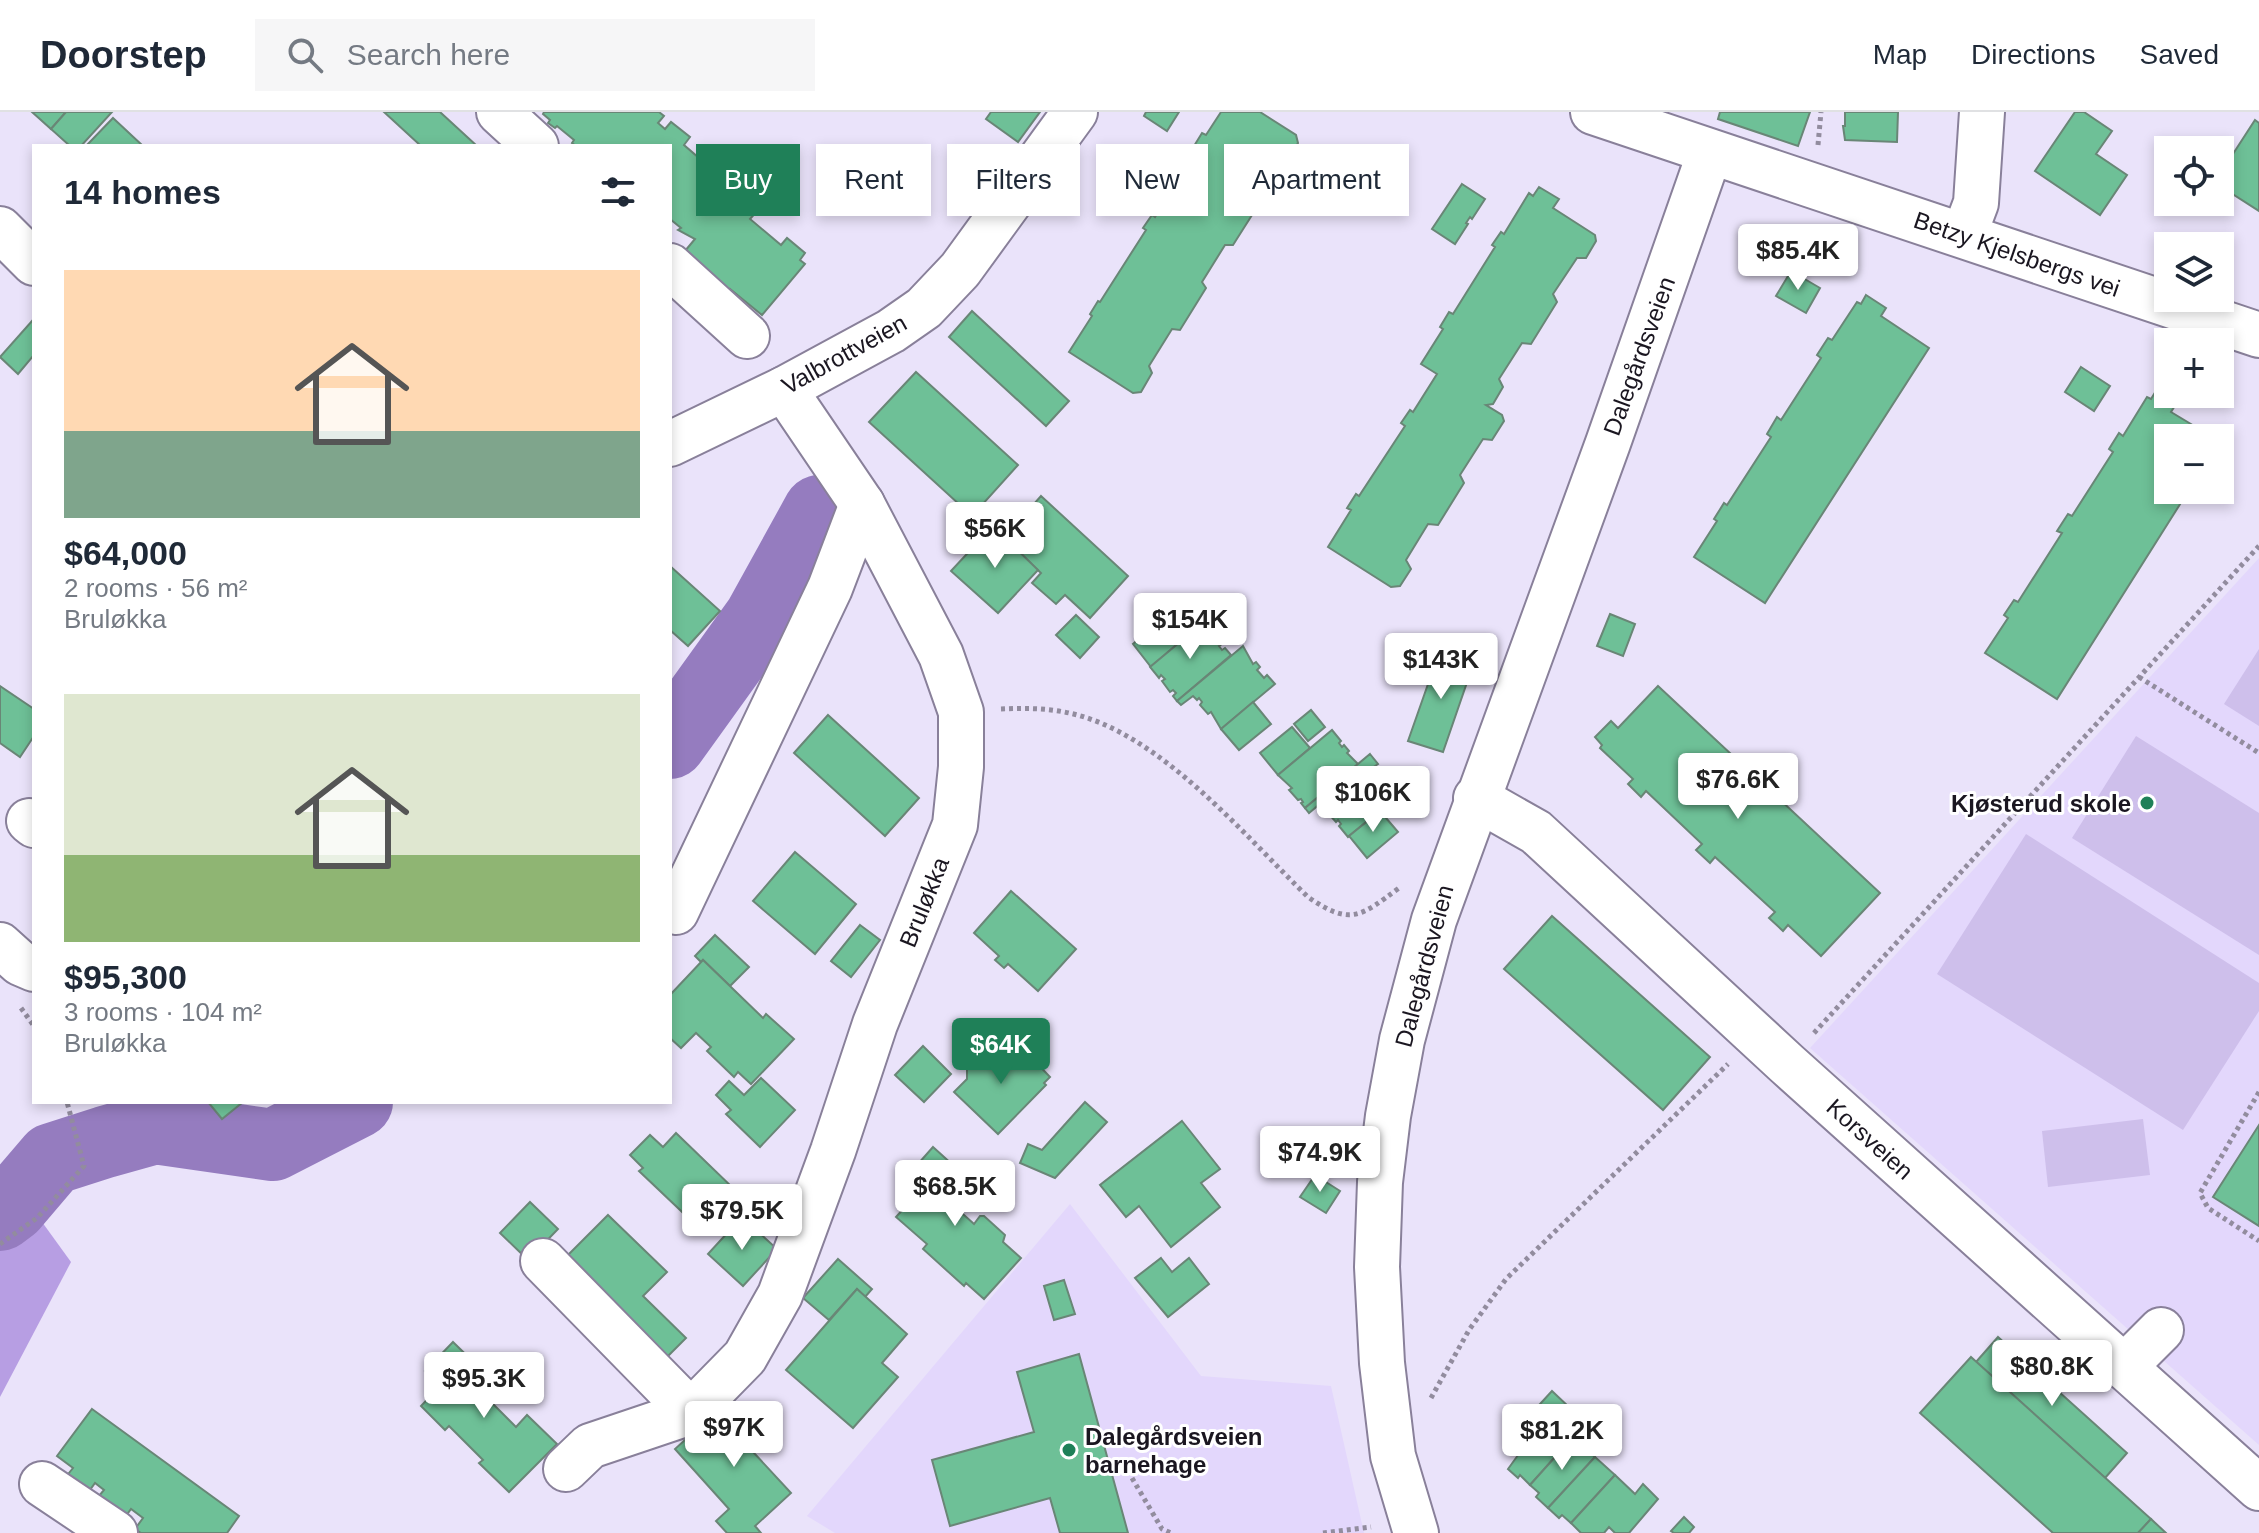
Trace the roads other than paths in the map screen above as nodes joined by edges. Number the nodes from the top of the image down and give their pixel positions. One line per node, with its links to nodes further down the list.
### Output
1 (499, 112): 5 (street)
2 (1075, 112): 13 (street, Valbrottveien)
3 (1593, 112): 6 (street, Betzy Kjelsbergs vei)
4 (1982, 112): 8 (street)
5 (534, 144)
6 (1710, 152): 8 (street, Betzy Kjelsbergs vei); 16 (street, Dalegårdsveien)
7 (0, 229): 9 (street)
8 (1964, 235): 11 (street, Betzy Kjelsbergs vei)
9 (32, 261)
10 (672, 268): 12 (street)
11 (2259, 335)
12 (747, 336)
13 (784, 389): 14 (street, Valbrottveien); 15 (street, Bruløkka)
14 (672, 443)
15 (862, 504): 17 (street); 21 (street, Bruløkka)
16 (1476, 798): 20 (street, Korsveien); 25 (street, Dalegårdsveien)
17 (676, 912)
18 (543, 1261): 21 (street)
19 (2161, 1330): 20 (street)
20 (2124, 1367): 24 (street, Korsveien)
21 (691, 1412): 22 (street, Bruløkka)
22 (566, 1469)
23 (42, 1484): 26 (street)
24 (2259, 1488)
25 (1398, 1531)
26 (115, 1533)

